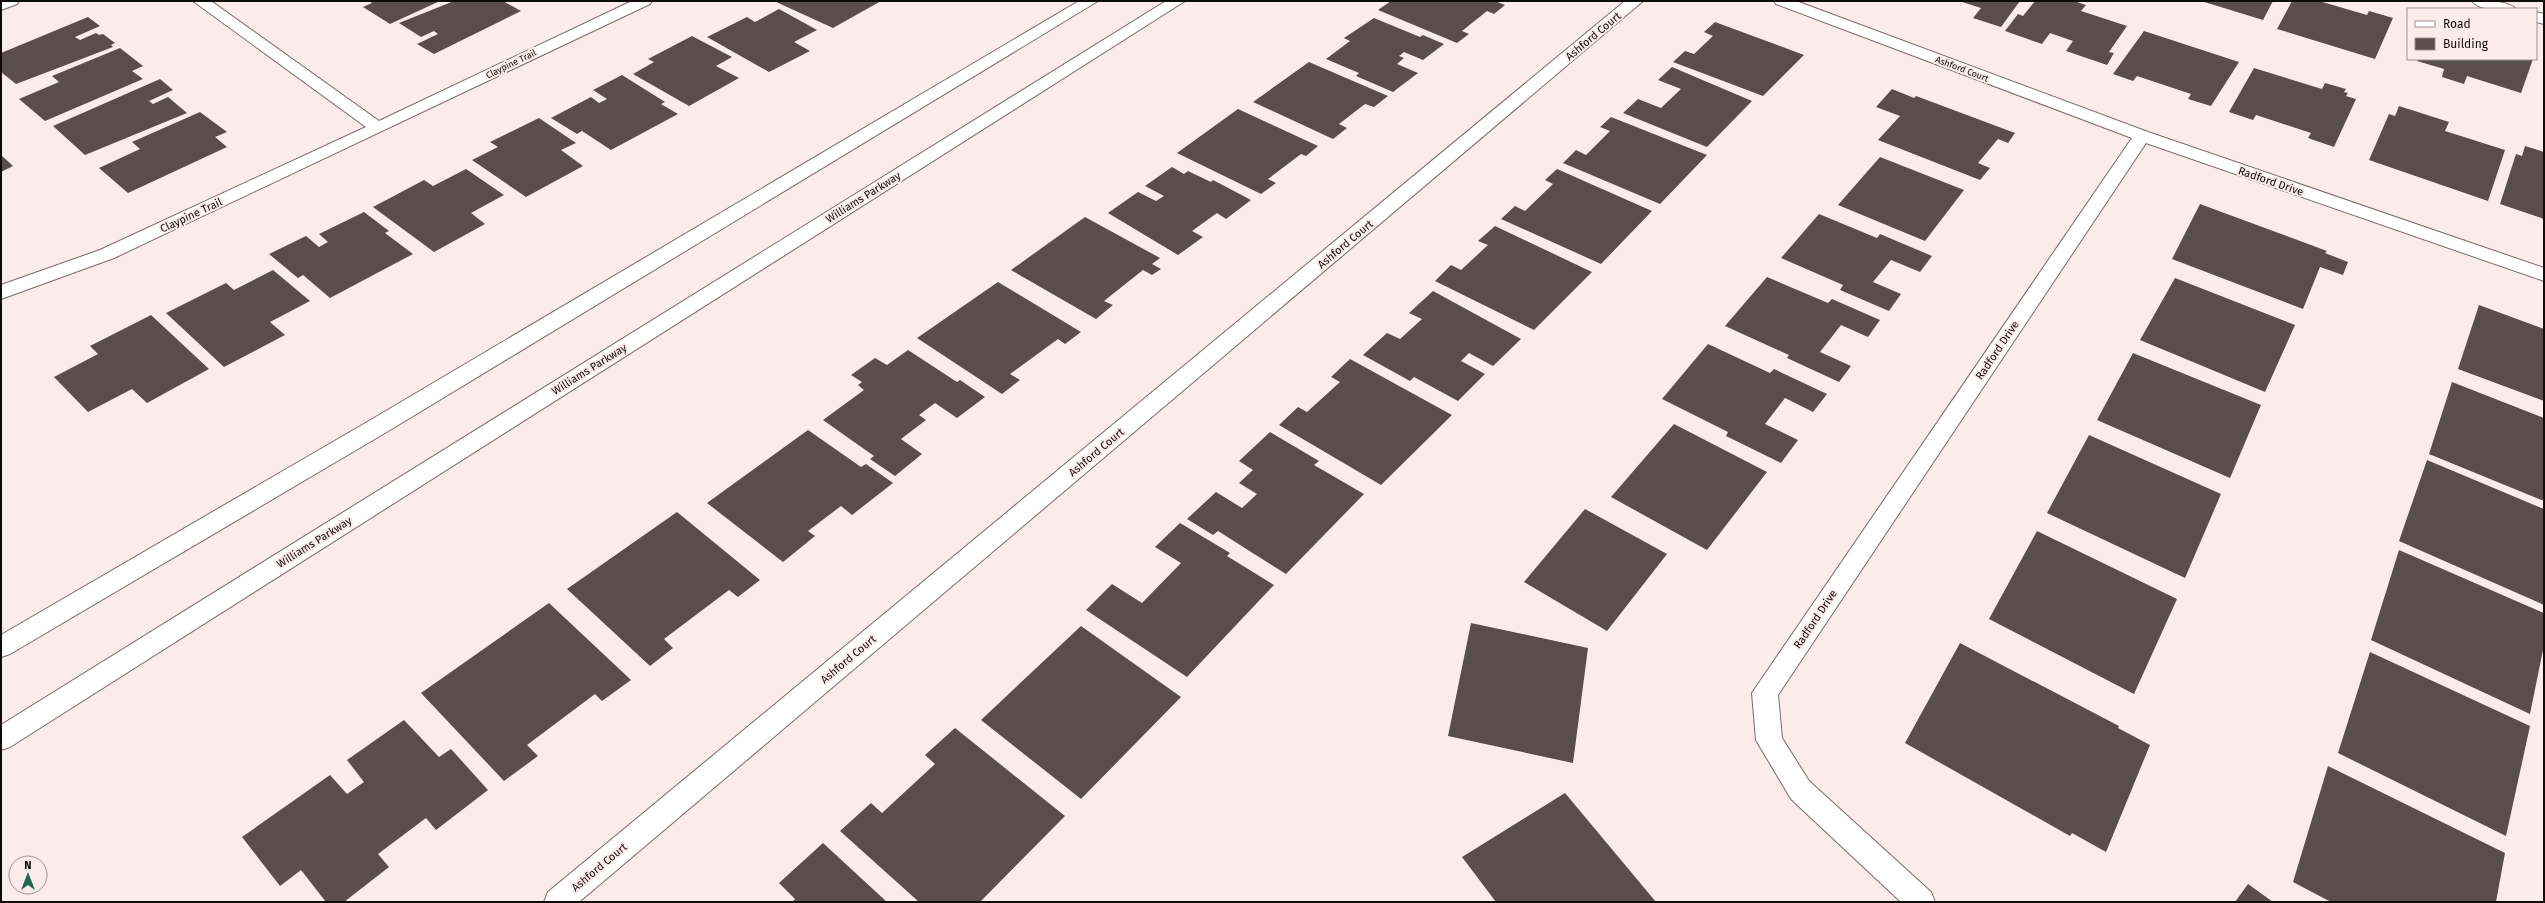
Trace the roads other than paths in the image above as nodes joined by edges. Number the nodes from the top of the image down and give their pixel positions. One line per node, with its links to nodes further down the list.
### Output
1 (11, 1): 9 (street)
2 (201, 1): 11 (street)
3 (644, 1): 11 (street, Claypine Trail)
4 (1090, 1): 15 (street)
5 (1177, 1): 16 (street, Williams Parkway)
6 (1635, 1): 17 (street, Ashford Court)
7 (1782, 1): 12 (street, Ashford Court)
8 (2480, 1): 10 (street)
9 (1, 5)
10 (2504, 8)
11 (378, 128): 14 (street, Claypine Trail)
12 (2142, 136): 13 (street, Radford Drive); 18 (street, Radford Drive)
13 (2544, 275)
14 (1, 292)
15 (1, 647)
16 (1, 739)
17 (558, 902)
18 (1921, 902)

